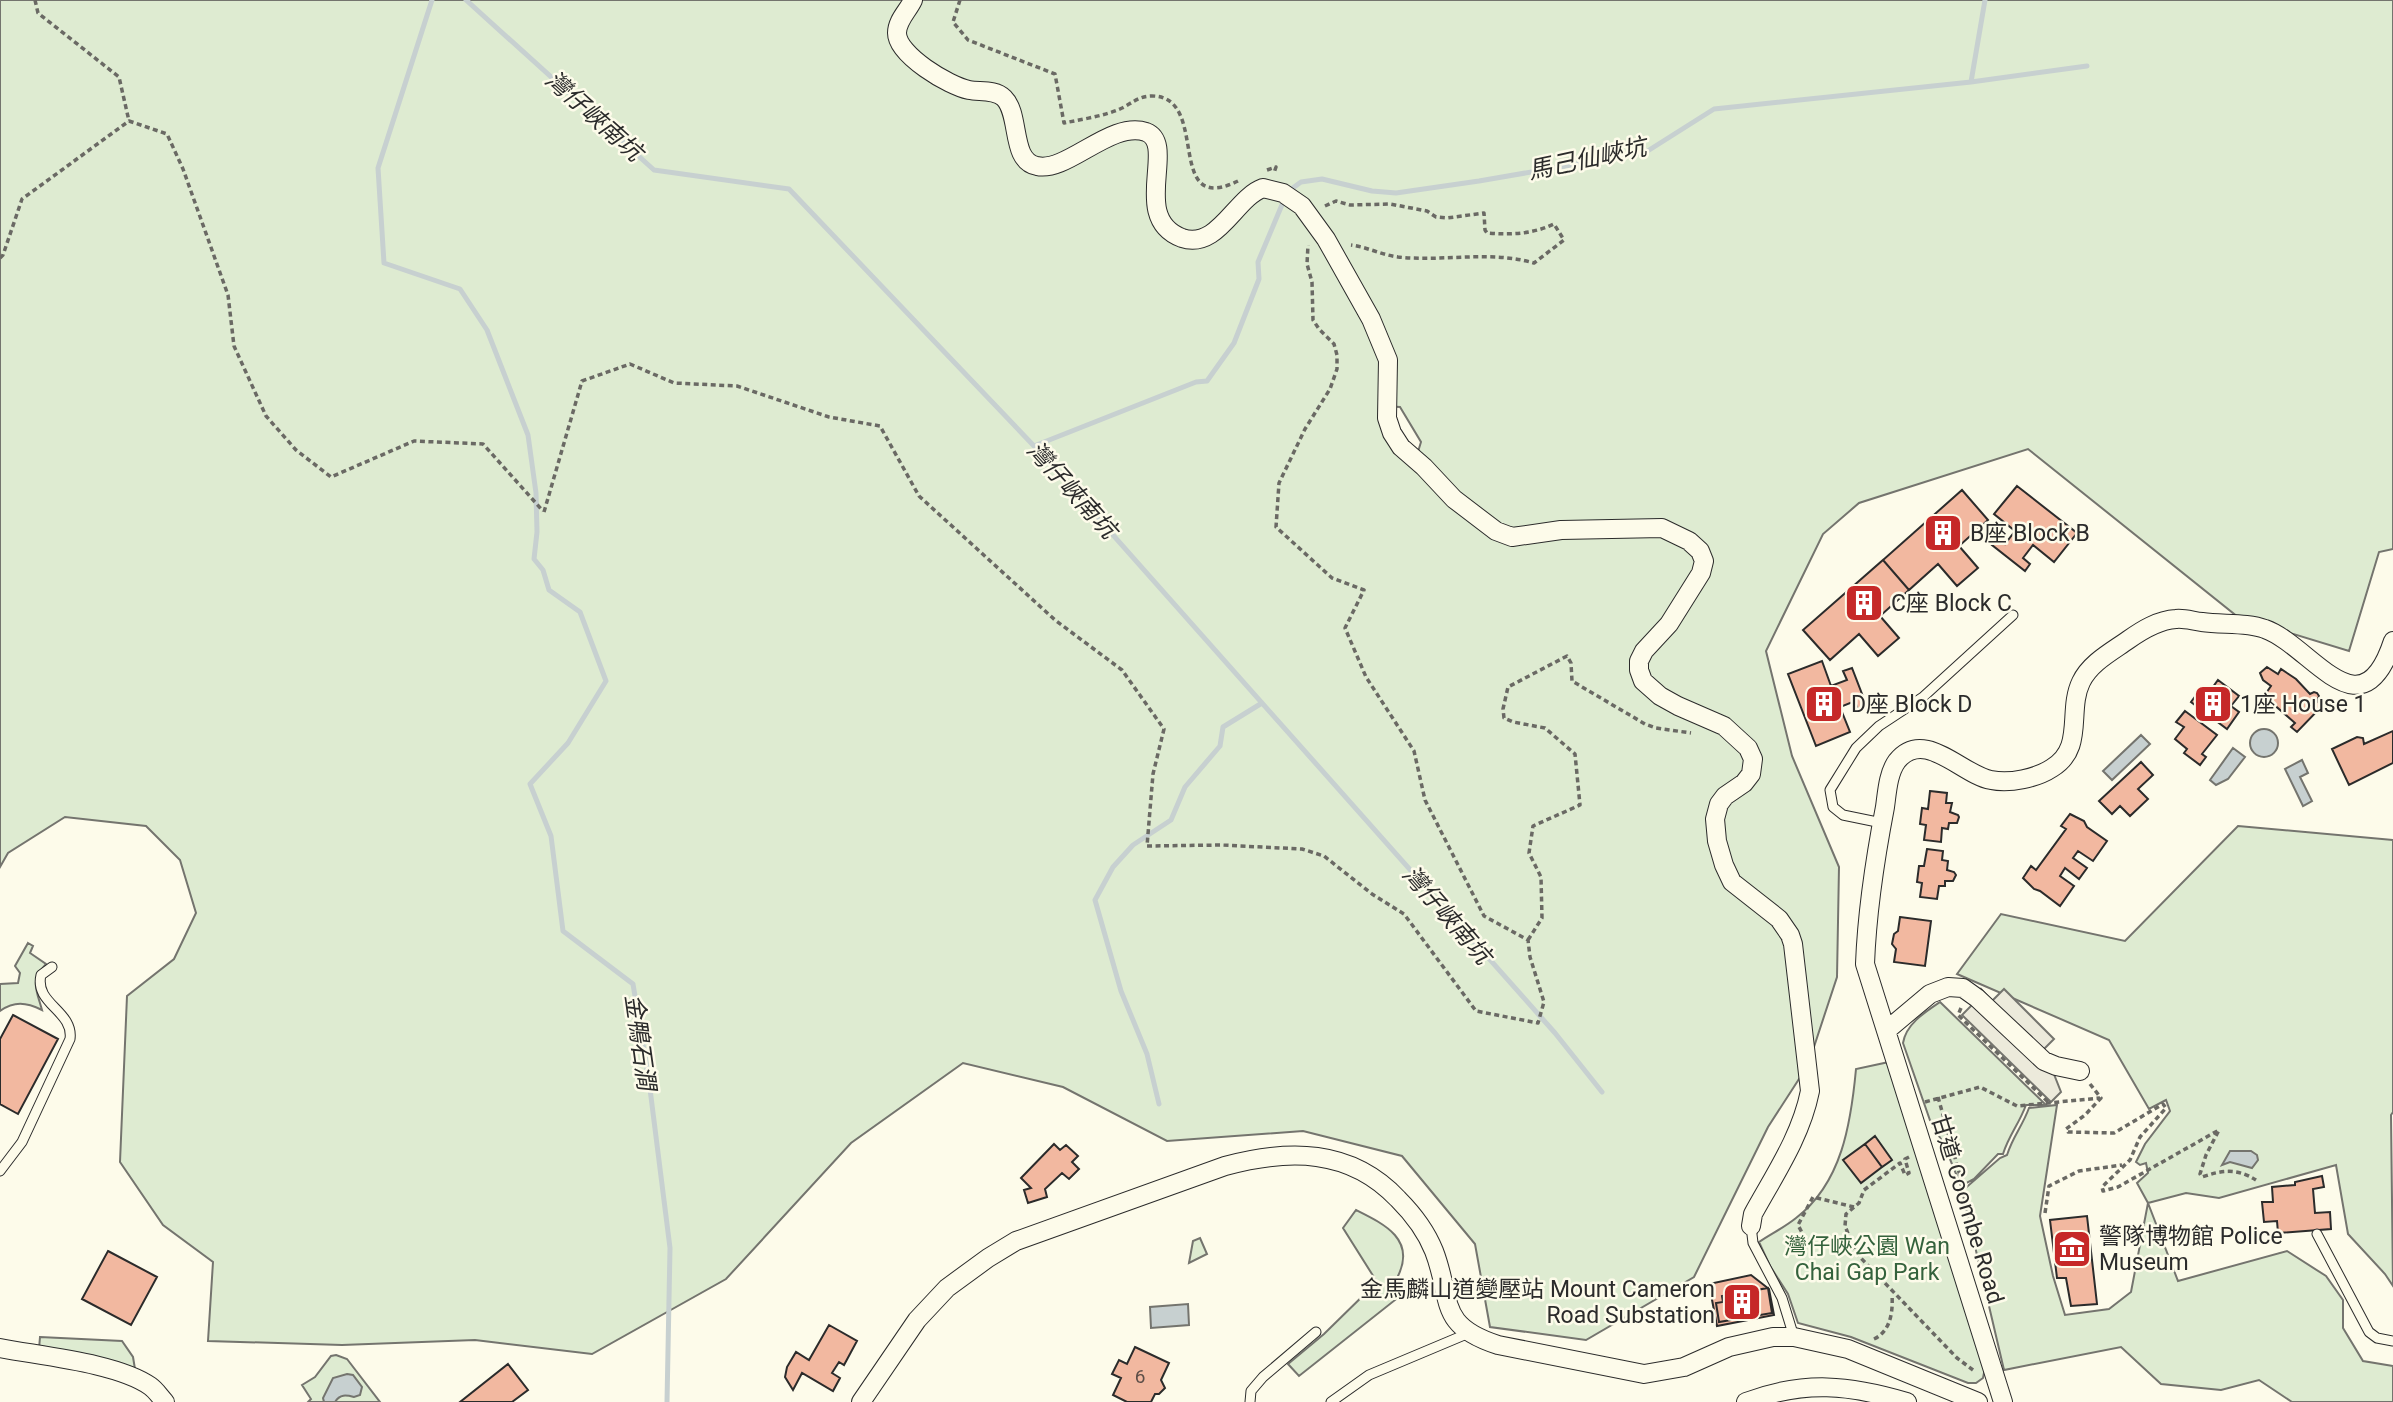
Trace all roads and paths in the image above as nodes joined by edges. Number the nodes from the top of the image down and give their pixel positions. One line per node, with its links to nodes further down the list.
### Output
1 (34, 0): 4 (path)
2 (913, 0): 6 (street)
3 (960, 0): 5 (path)
4 (129, 121): 8 (path); 13 (path)
5 (1244, 178)
6 (1306, 211): 7 (street); 7 (path); 13 (path)
7 (1332, 248): 29 (street)
8 (0, 258)
9 (2013, 615): 12 (lane)
10 (2393, 641): 12 (street, 甘道 Coombe Road)
11 (1692, 733): 13 (path)
12 (1882, 823): 16 (street, 甘道 Coombe Road)
13 (1528, 940)
14 (52, 967): 23 (lane)
15 (1964, 1001): 20 (path)
16 (1887, 1030): 17 (street); 39 (street, 甘道 Coombe Road)
17 (2080, 1071): 19 (path)
18 (1938, 1097): 20 (path); 21 (path); 28 (path)
19 (2101, 1098): 20 (path); 22 (path)
20 (2050, 1103)
21 (1918, 1104)
22 (2130, 1160): 25 (path); 27 (path)
23 (0, 1171)
24 (1915, 1171): 26 (path)
25 (2256, 1180)
26 (1854, 1207): 31 (path); 31 (path)
27 (2045, 1213)
28 (1973, 1222)
29 (1751, 1226): 35 (lane)
30 (2317, 1234): 36 (lane)
31 (1852, 1244): 32 (path)
32 (1892, 1293): 38 (path); 39 (path)
33 (1317, 1332): 42 (lane)
34 (1469, 1333): 35 (street); 41 (street); 43 (lane)
35 (1794, 1337): 38 (street)
36 (2393, 1341)
37 (0, 1348): 40 (street)
38 (1848, 1349): 46 (street)
39 (2000, 1394)
40 (165, 1402)
41 (861, 1402)
42 (1250, 1402)
43 (1331, 1402)
44 (1746, 1402): 45 (street)
45 (1907, 1402)
46 (1978, 1402)

